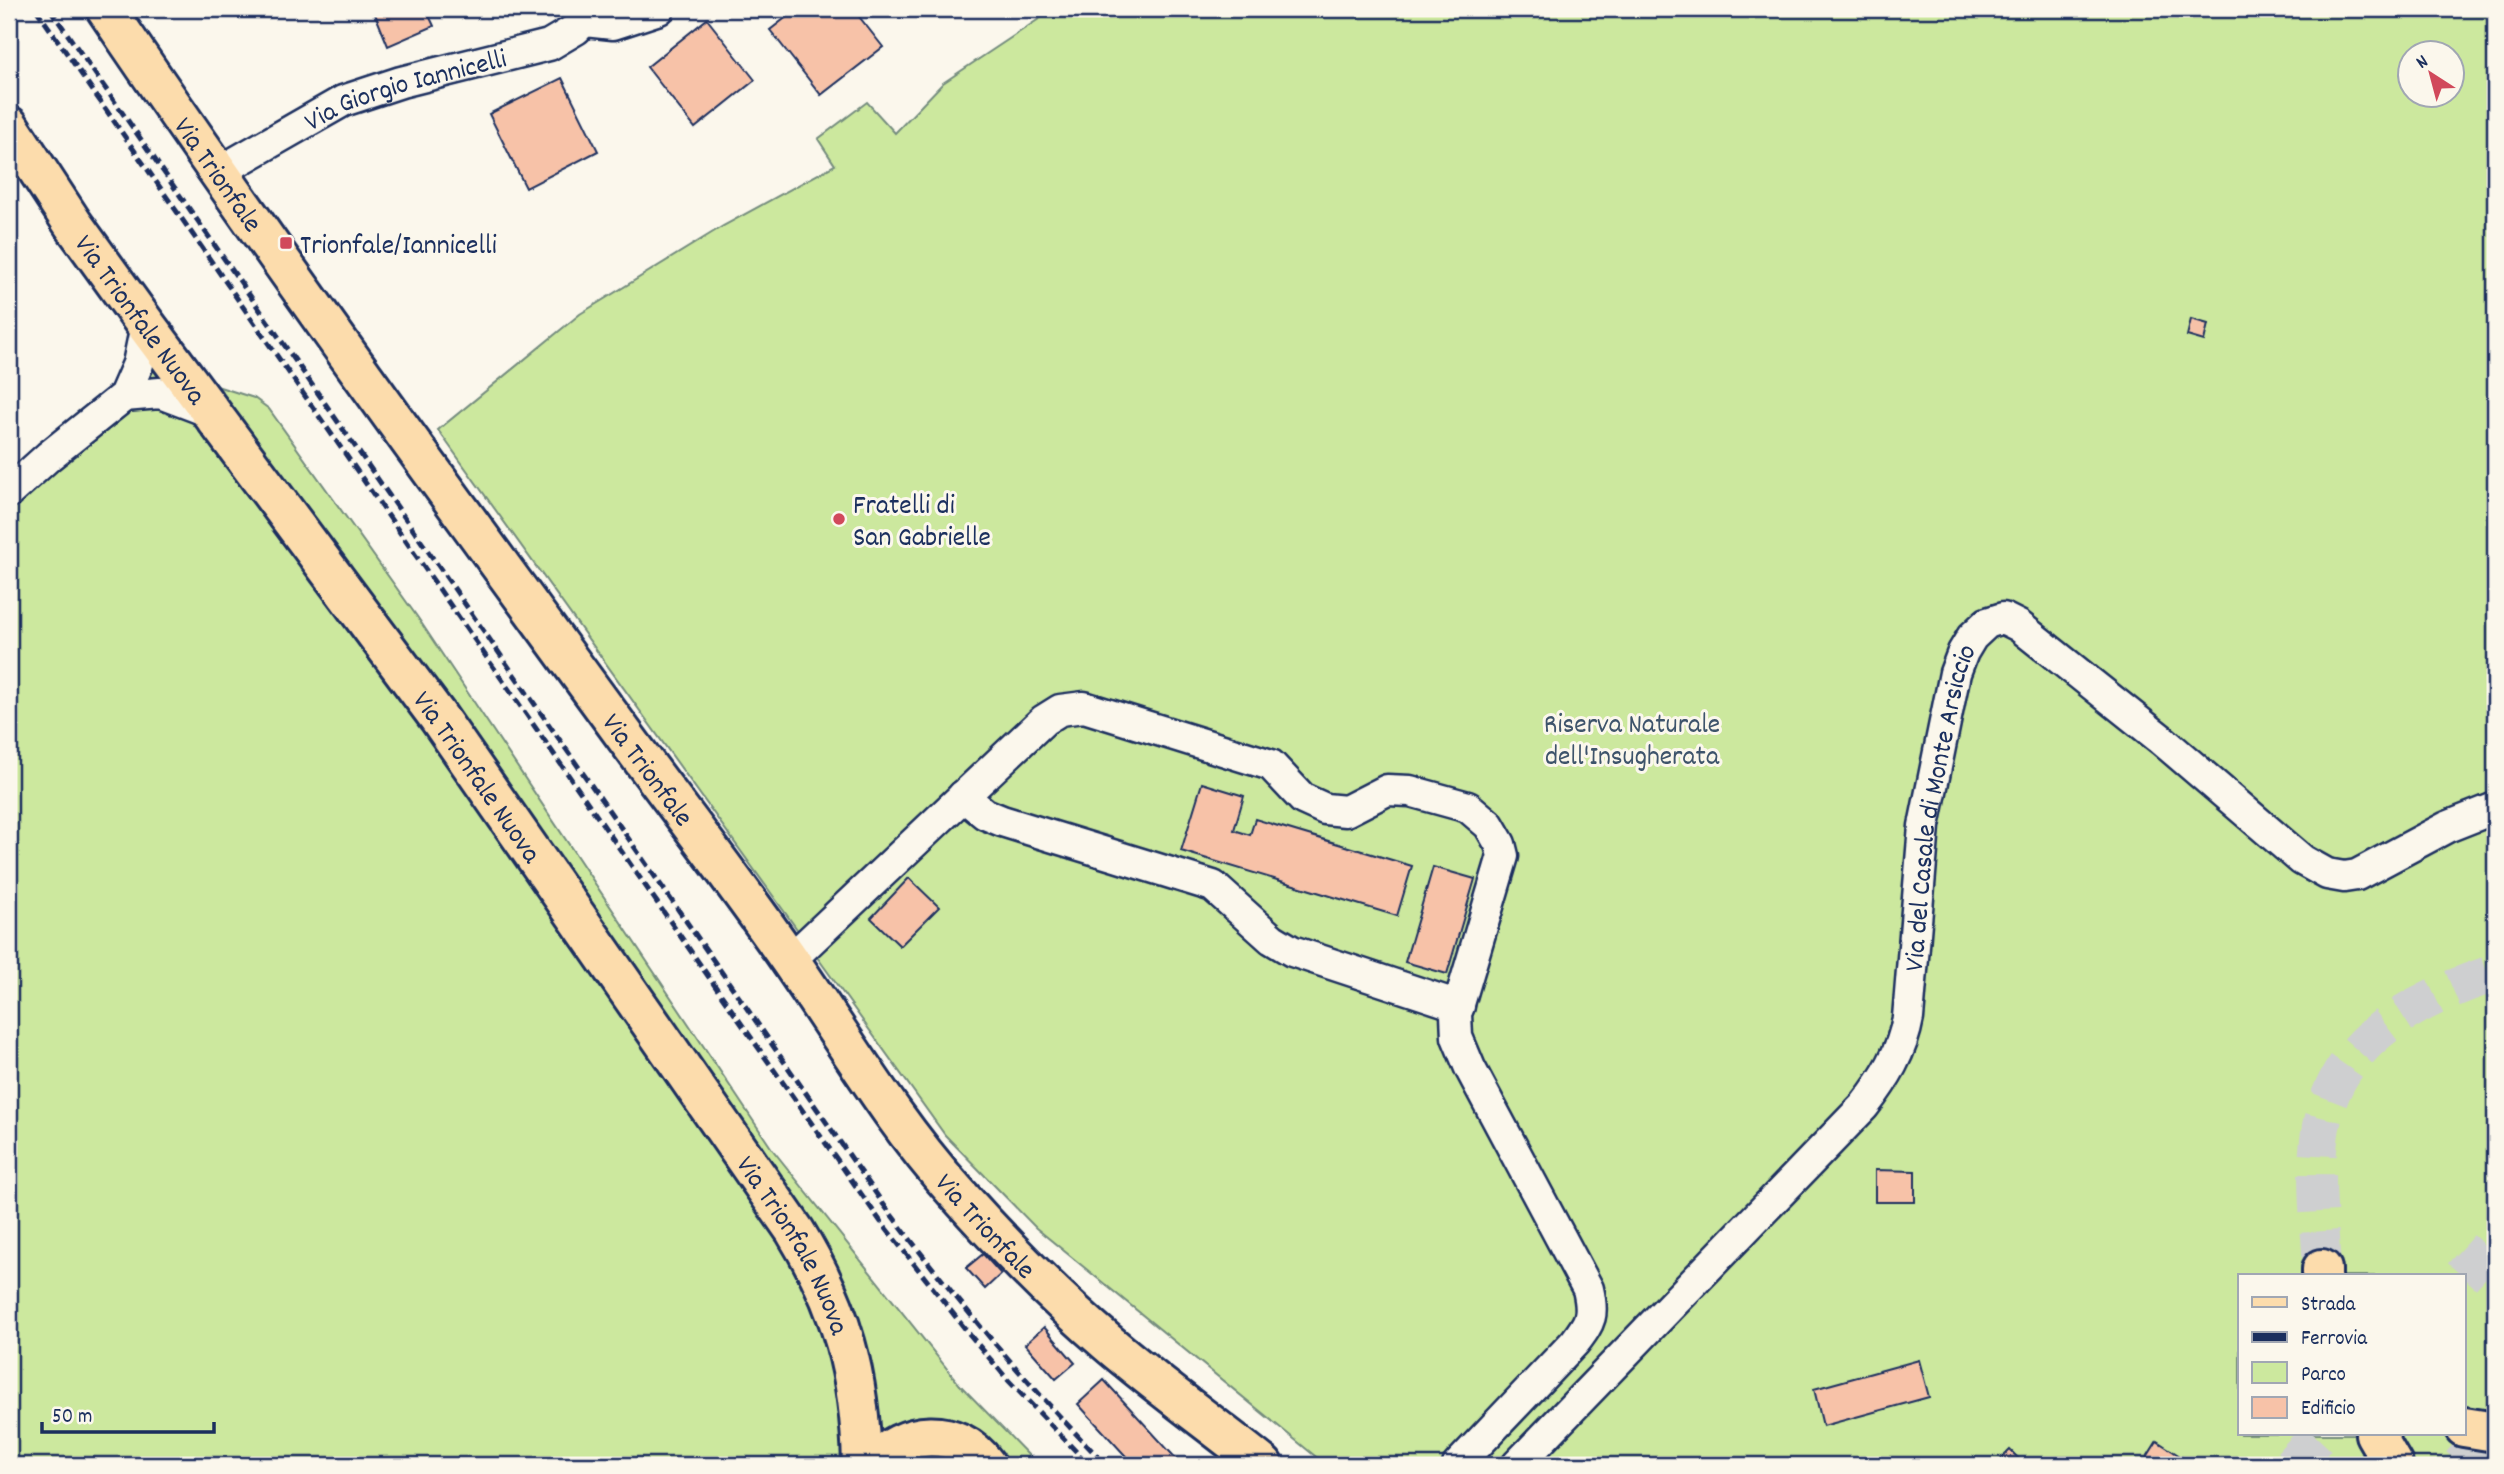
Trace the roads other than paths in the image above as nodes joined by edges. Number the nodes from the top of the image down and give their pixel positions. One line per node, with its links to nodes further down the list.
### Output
1 (106, 9): 5 (main road, Via Trionfale)
2 (659, 9): 3 (street)
3 (589, 15): 5 (street, Via Giorgio Iannicelli)
4 (9, 126): 6 (main road, Via Trionfale Nuova)
5 (218, 173): 12 (main road, Via Trionfale)
6 (146, 325): 7 (street); 8 (main road, Via Trionfale Nuova)
7 (124, 396): 8 (street); 9 (street)
8 (210, 411): 17 (main road, Via Trionfale Nuova)
9 (9, 492)
10 (963, 796): 12 (street); 13 (street); 13 (street)
11 (2495, 808): 22 (street, Via del Casale di Monte Arsiccio)
12 (790, 960): 20 (main road, Via Trionfale)
13 (1458, 1006): 21 (street)
14 (2466, 1427): 15 (main road)
15 (2495, 1432)
16 (2376, 1436): 23 (main road)
17 (862, 1465)
18 (873, 1465): 19 (main road)
19 (986, 1465)
20 (1263, 1465)
21 (1458, 1465)
22 (1517, 1465)
23 (2392, 1465)

